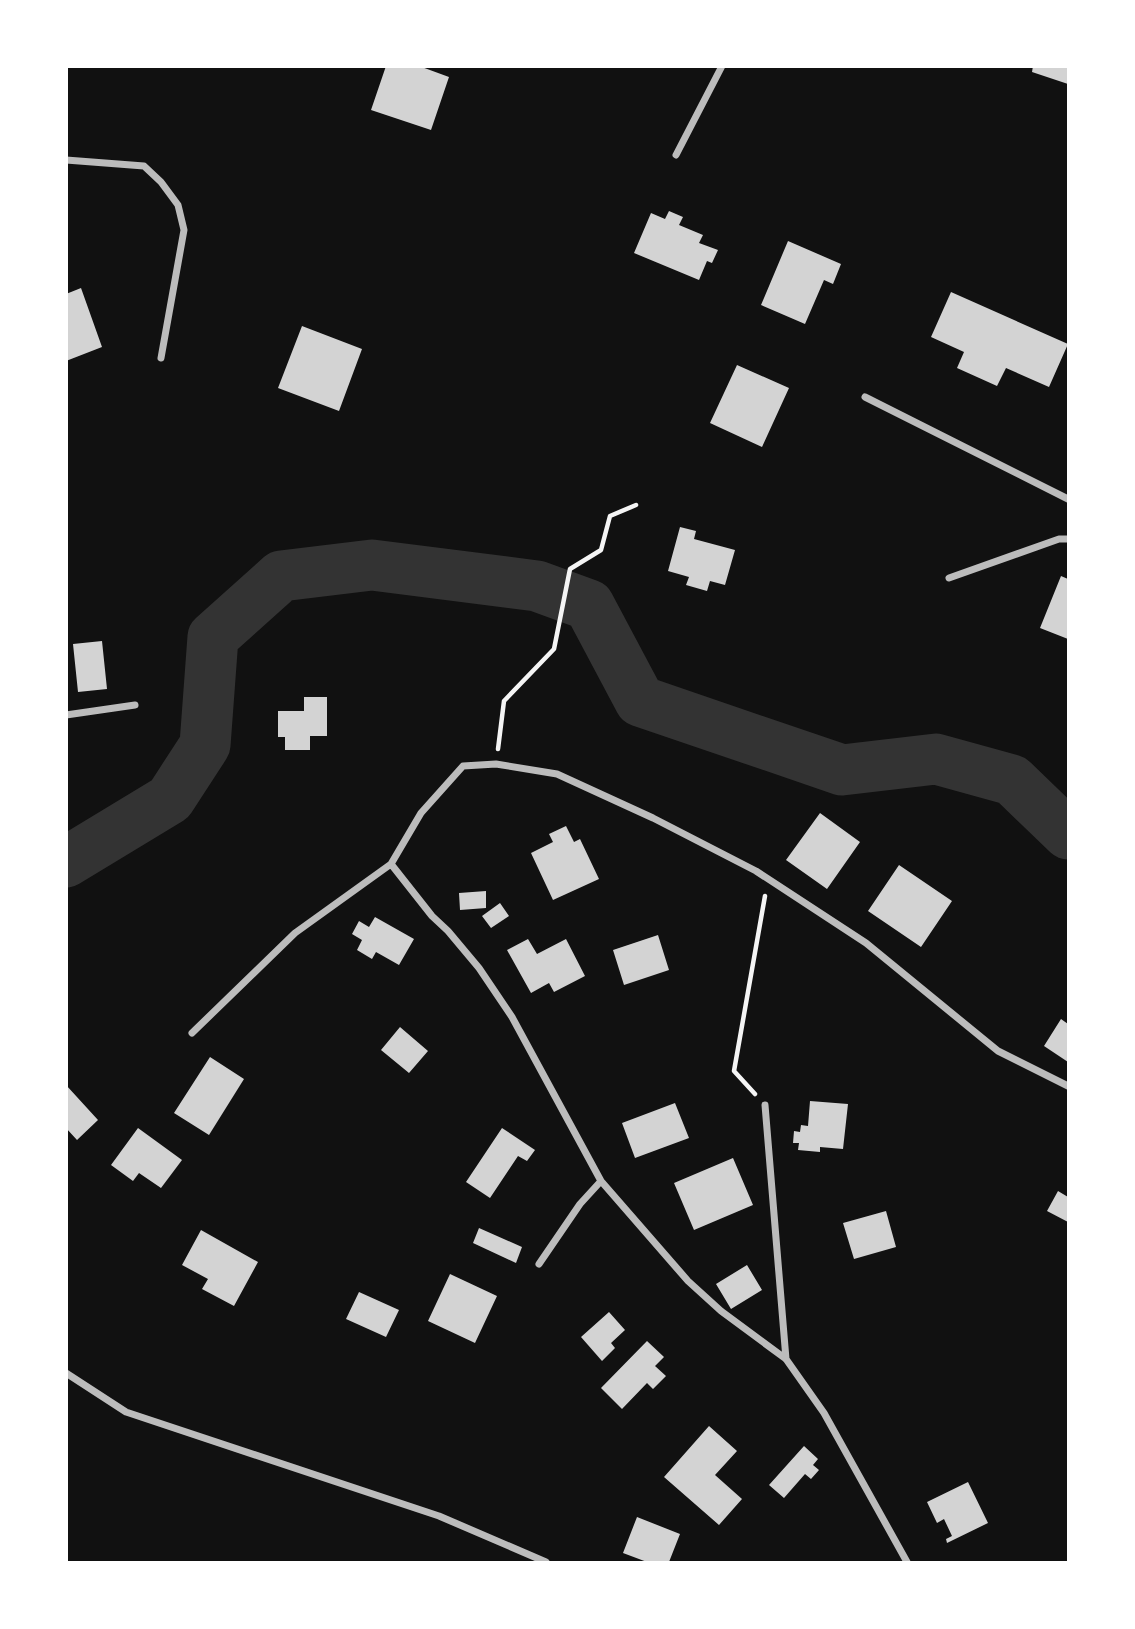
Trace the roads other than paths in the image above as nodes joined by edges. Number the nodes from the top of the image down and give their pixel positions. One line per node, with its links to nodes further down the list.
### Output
1 (722, 66): 2 (street)
2 (676, 155)
3 (66, 160): 4 (street)
4 (161, 358)
5 (865, 397): 6 (street)
6 (1069, 499)
7 (1069, 539): 8 (street)
8 (948, 578)
9 (135, 705): 10 (street)
10 (66, 715)
11 (391, 864): 12 (street); 13 (street); 15 (street)
12 (192, 1032)
13 (1069, 1086)
14 (765, 1105): 17 (street)
15 (601, 1181): 16 (street); 17 (street)
16 (539, 1264)
17 (786, 1359): 20 (street)
18 (66, 1373): 19 (street)
19 (546, 1563)
20 (907, 1563)

